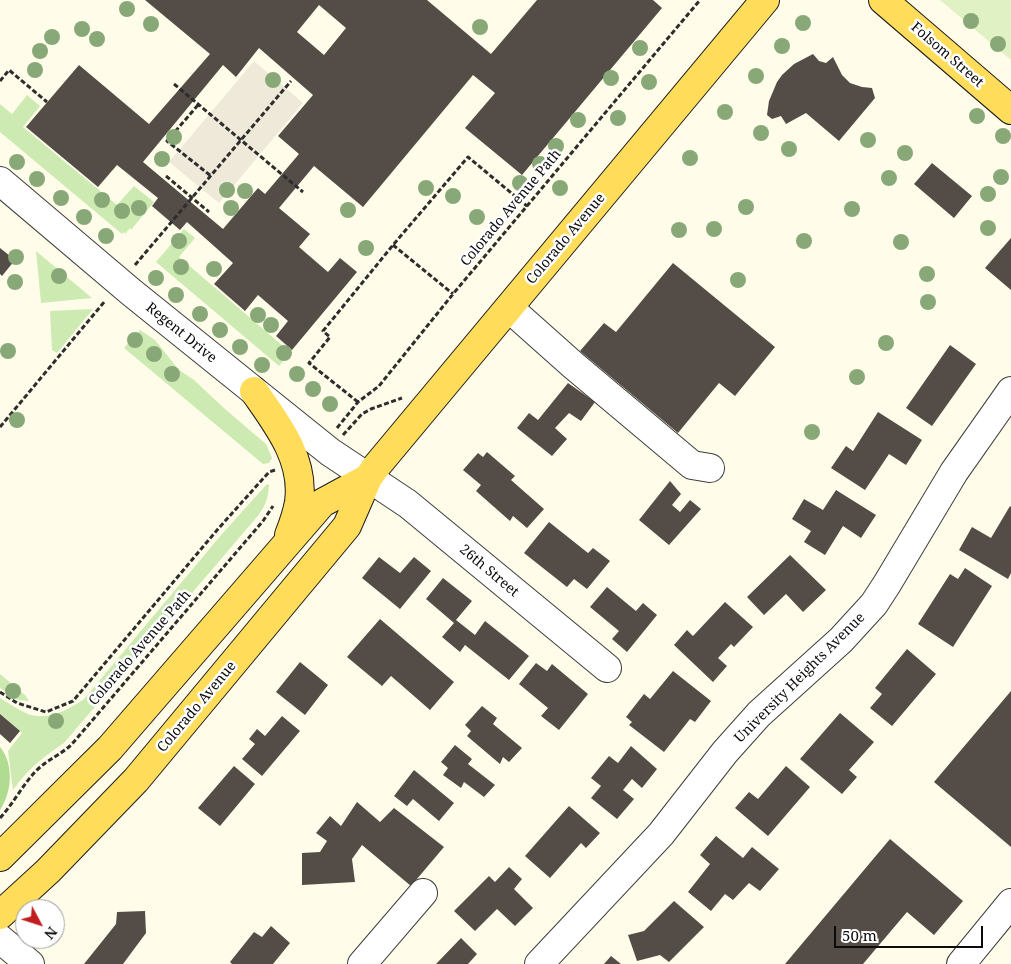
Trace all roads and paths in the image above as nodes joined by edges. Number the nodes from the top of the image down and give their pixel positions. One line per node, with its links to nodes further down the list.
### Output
1 (700, 0): 16 (path, Colorado Avenue Path)
2 (766, 0): 21 (main road, Colorado Avenue)
3 (883, 0): 9 (main road, Folsom Street)
4 (291, 80): 10 (path)
5 (0, 81): 7 (path)
6 (174, 84): 8 (path)
7 (47, 102)
8 (198, 104): 10 (path); 12 (path)
9 (1011, 110)
10 (241, 140): 12 (path); 14 (path)
11 (166, 176): 15 (path)
12 (210, 176): 15 (path)
13 (0, 181): 19 (street, Regent Drive)
14 (303, 192)
15 (192, 198): 17 (path); 19 (path)
16 (527, 206): 18 (path); 20 (path, Colorado Avenue Path)
17 (209, 212)
18 (393, 244): 20 (path); 24 (path)
19 (120, 283): 22 (street, Regent Drive); 26 (path)
20 (453, 294): 24 (path, Colorado Avenue Path)
21 (509, 308): 29 (street); 31 (main road, Colorado Avenue)
22 (254, 391): 31 (street, Regent Drive); 33 (main road)
23 (1011, 391): 44 (street, University Heights Avenue)
24 (358, 402): 27 (path, Colorado Avenue Path)
25 (358, 420): 28 (path)
26 (0, 427)
27 (337, 427)
28 (343, 435)
29 (710, 468)
30 (280, 469): 35 (path)
31 (368, 478): 33 (main road, Colorado Avenue); 34 (street, 26th Street); 40 (main road, Colorado Avenue)
32 (275, 500): 36 (path, Colorado Avenue Path)
33 (286, 544): 37 (main road, Colorado Avenue)
34 (607, 668)
35 (0, 692)
36 (0, 818)
37 (0, 857)
38 (423, 893): 43 (street)
39 (1011, 903): 45 (street)
40 (0, 915)
41 (0, 939): 42 (street)
42 (30, 964)
43 (362, 964)
44 (539, 964)
45 (961, 964)

